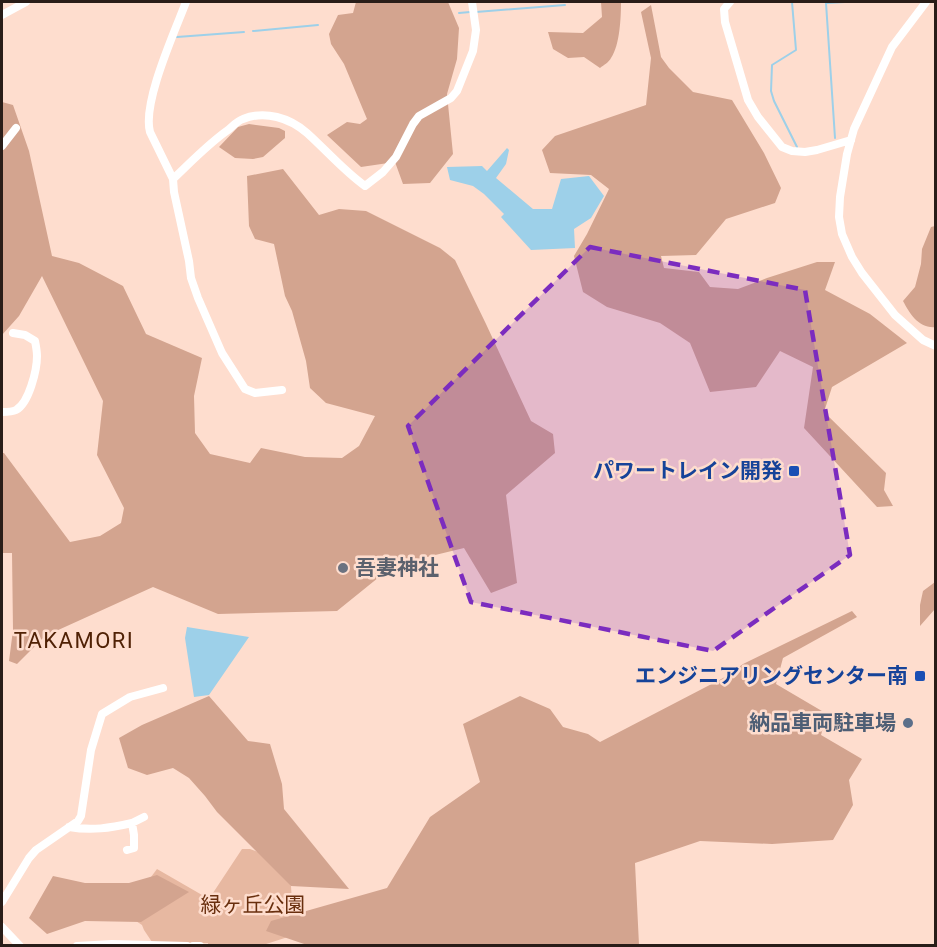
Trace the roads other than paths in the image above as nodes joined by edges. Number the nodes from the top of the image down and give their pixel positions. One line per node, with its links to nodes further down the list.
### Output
1 (26, 2): 6 (street)
2 (186, 2): 10 (street)
3 (472, 2): 10 (street)
4 (730, 2): 8 (street)
5 (926, 2): 8 (street)
6 (2, 15)
7 (16, 128): 9 (street)
8 (851, 140): 12 (street)
9 (2, 146)
10 (173, 179): 13 (street)
11 (13, 333): 14 (street)
12 (936, 346)
13 (282, 390)
14 (2, 412)
15 (163, 688): 18 (street)
16 (144, 817): 17 (street)
17 (132, 823): 18 (street); 19 (street)
18 (69, 827): 20 (street)
19 (127, 850)
20 (2, 902)
21 (2, 927): 22 (street)
22 (20, 945)
23 (77, 945): 24 (street)
24 (187, 945)
25 (193, 945): 26 (street)
26 (200, 945)

